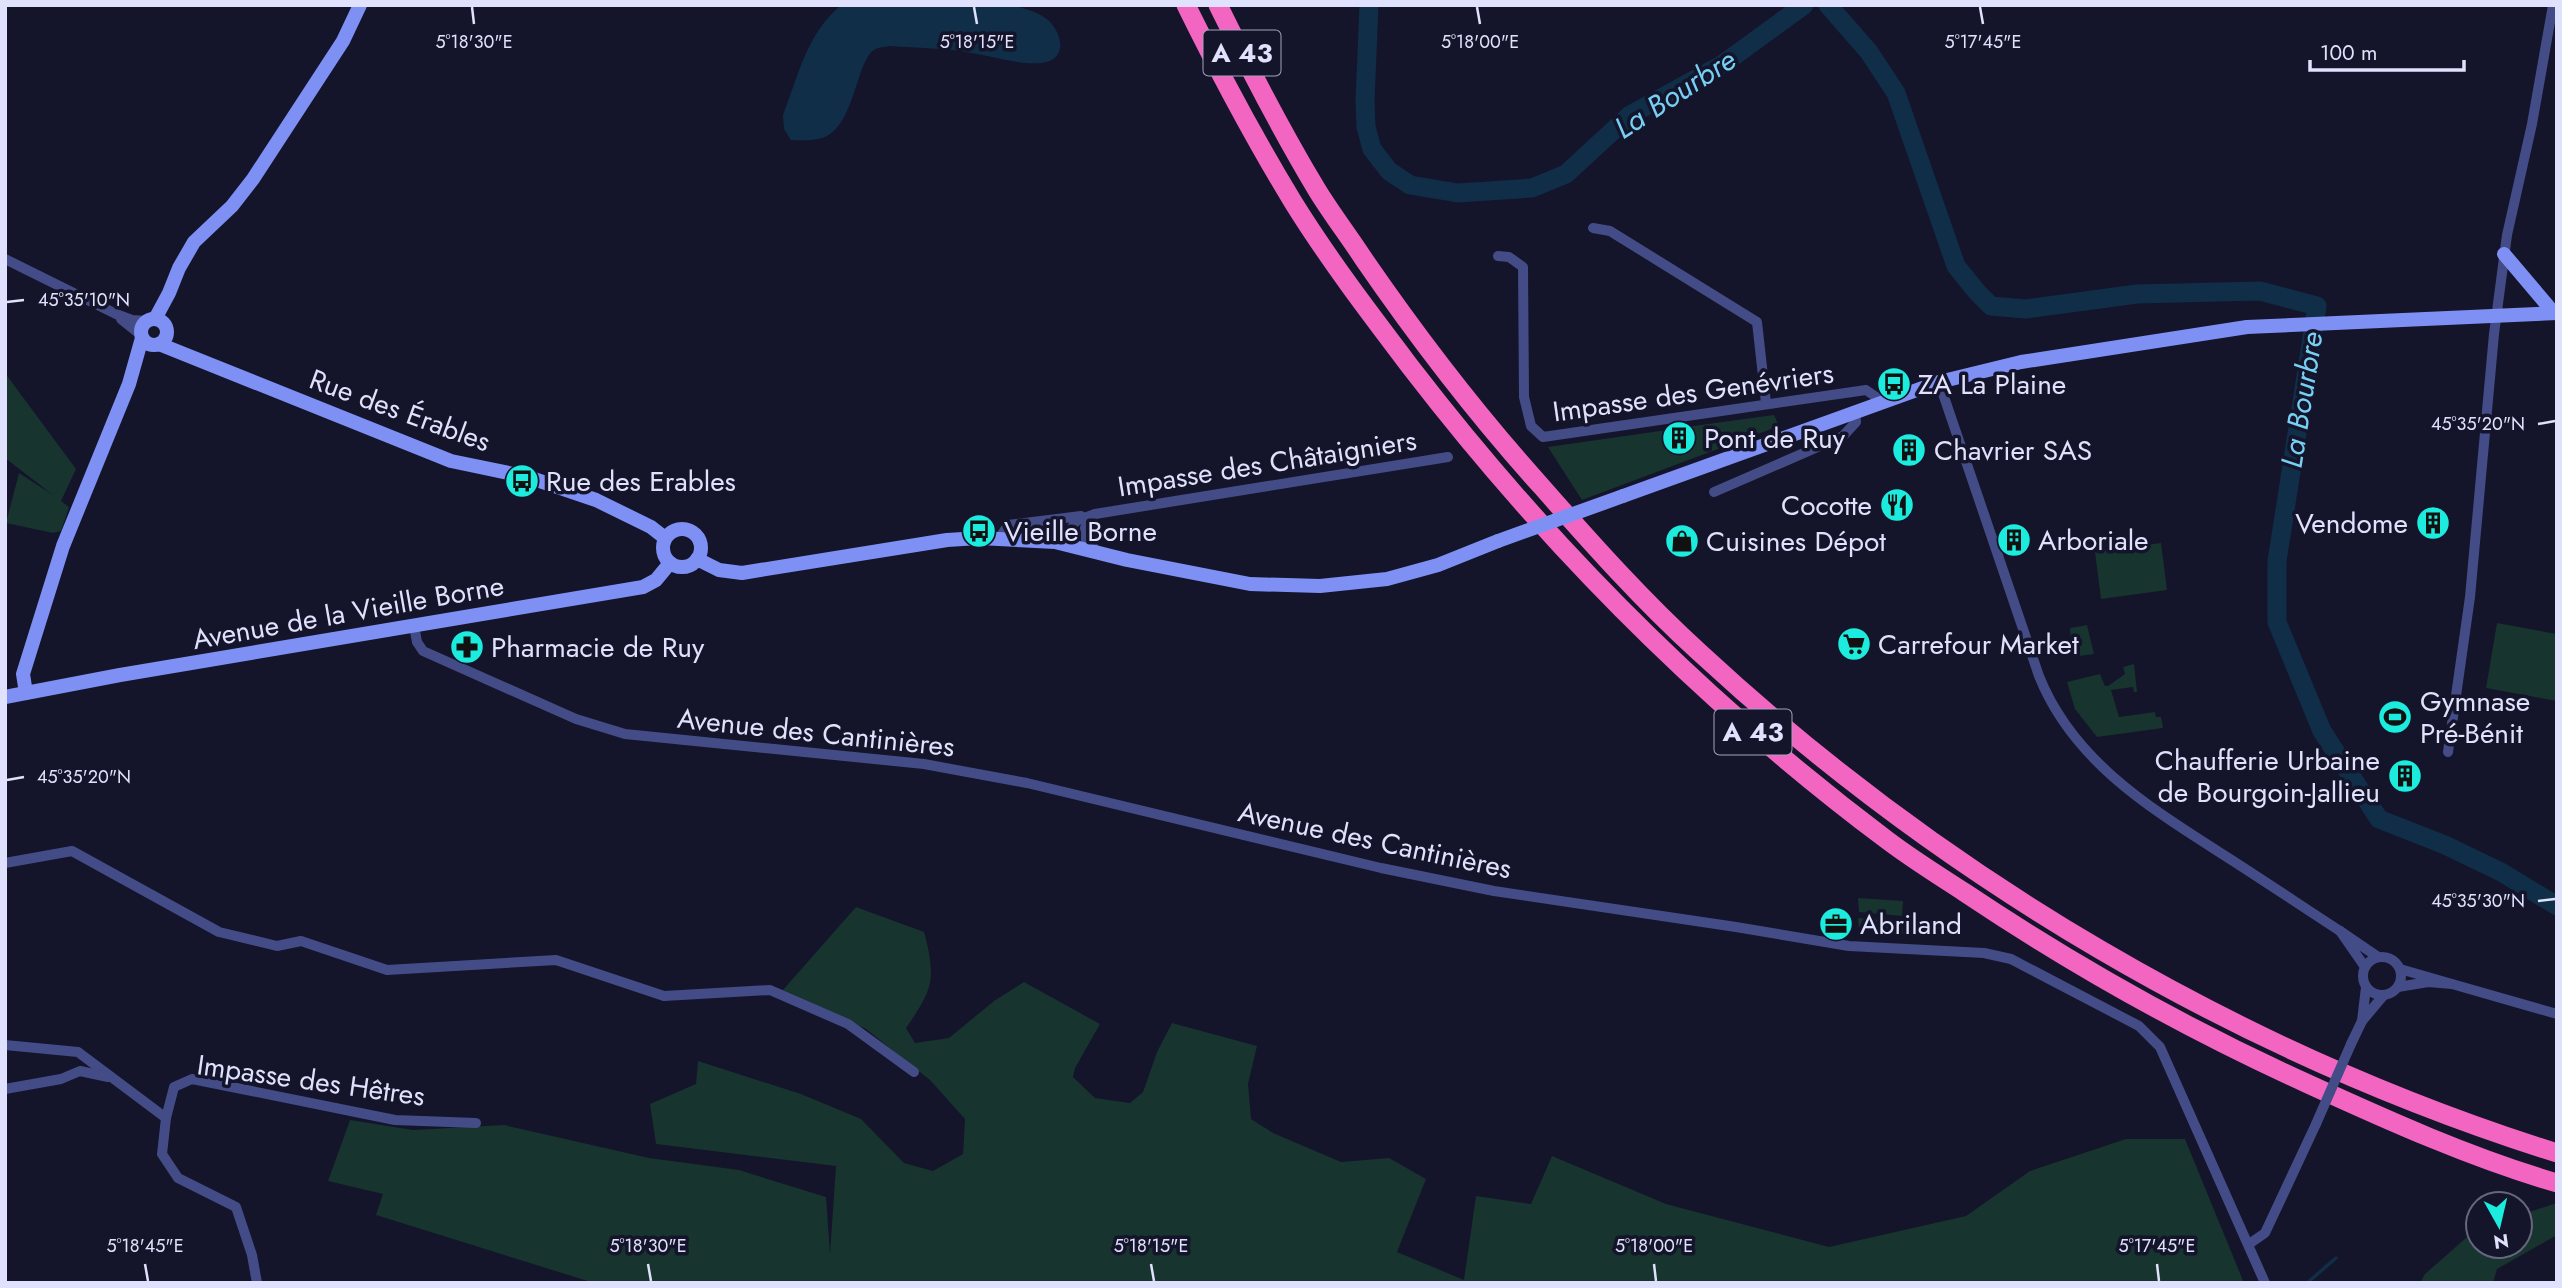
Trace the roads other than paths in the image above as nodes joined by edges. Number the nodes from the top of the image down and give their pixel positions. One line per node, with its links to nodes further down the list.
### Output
1 (360, 5): 11 (main road)
2 (1186, 5): 47 (highway, A 43)
3 (1218, 5): 46 (highway, A 43)
4 (2553, 5): 6 (street)
5 (1593, 228): 14 (street)
6 (2504, 254): 9 (main road); 10 (street)
7 (1498, 256): 14 (street, Impasse des Genévriers)
8 (5, 259): 11 (street)
9 (2555, 313): 10 (main road)
10 (2496, 315): 12 (main road); 28 (street)
11 (153, 333): 19 (main road, Rue des Érables); 26 (main road)
12 (1939, 382): 13 (main road); 30 (street)
13 (1882, 401): 14 (street, Impasse des Genévriers); 15 (main road)
14 (1766, 403)
15 (1855, 411): 17 (street); 22 (main road, bridge)
16 (1448, 457): 18 (street, Impasse des Châtaigniers)
17 (1714, 492)
18 (1095, 514): 20 (street); 21 (street, Impasse des Châtaigniers); 22 (street, Impasse des Châtaigniers)
19 (665, 538): 23 (main road); 24 (main road)
20 (999, 539): 21 (main road); 23 (main road)
21 (1055, 542): 22 (main road)
22 (1099, 553)
23 (697, 559): 24 (main road)
24 (670, 563): 25 (main road, Avenue de la Vieille Borne)
25 (414, 626): 26 (main road, Avenue de la Vieille Borne); 48 (street, Avenue des Cantinières)
26 (26, 693): 27 (main road, Avenue de la Vieille Borne)
27 (5, 696)
28 (2448, 752)
29 (5, 863): 41 (street)
30 (2340, 931): 31 (street); 32 (street)
31 (2378, 957): 32 (street); 33 (street)
32 (2365, 967): 35 (street)
33 (2400, 969): 34 (street); 36 (street)
34 (2452, 984): 36 (street); 38 (street)
35 (2366, 987): 37 (street); 39 (street)
36 (2399, 987): 37 (street)
37 (2383, 996): 39 (street)
38 (2557, 1014)
39 (2362, 1021): 48 (street, bridge)
40 (5, 1045): 42 (street)
41 (914, 1072)
42 (112, 1078): 43 (street); 44 (street)
43 (5, 1089)
44 (166, 1118): 45 (street, Impasse des Hêtres); 49 (street)
45 (476, 1123)
46 (2557, 1153)
47 (2557, 1183)
48 (2249, 1244): 50 (street, Avenue des Cantinières)
49 (257, 1283)
50 (2265, 1283)

